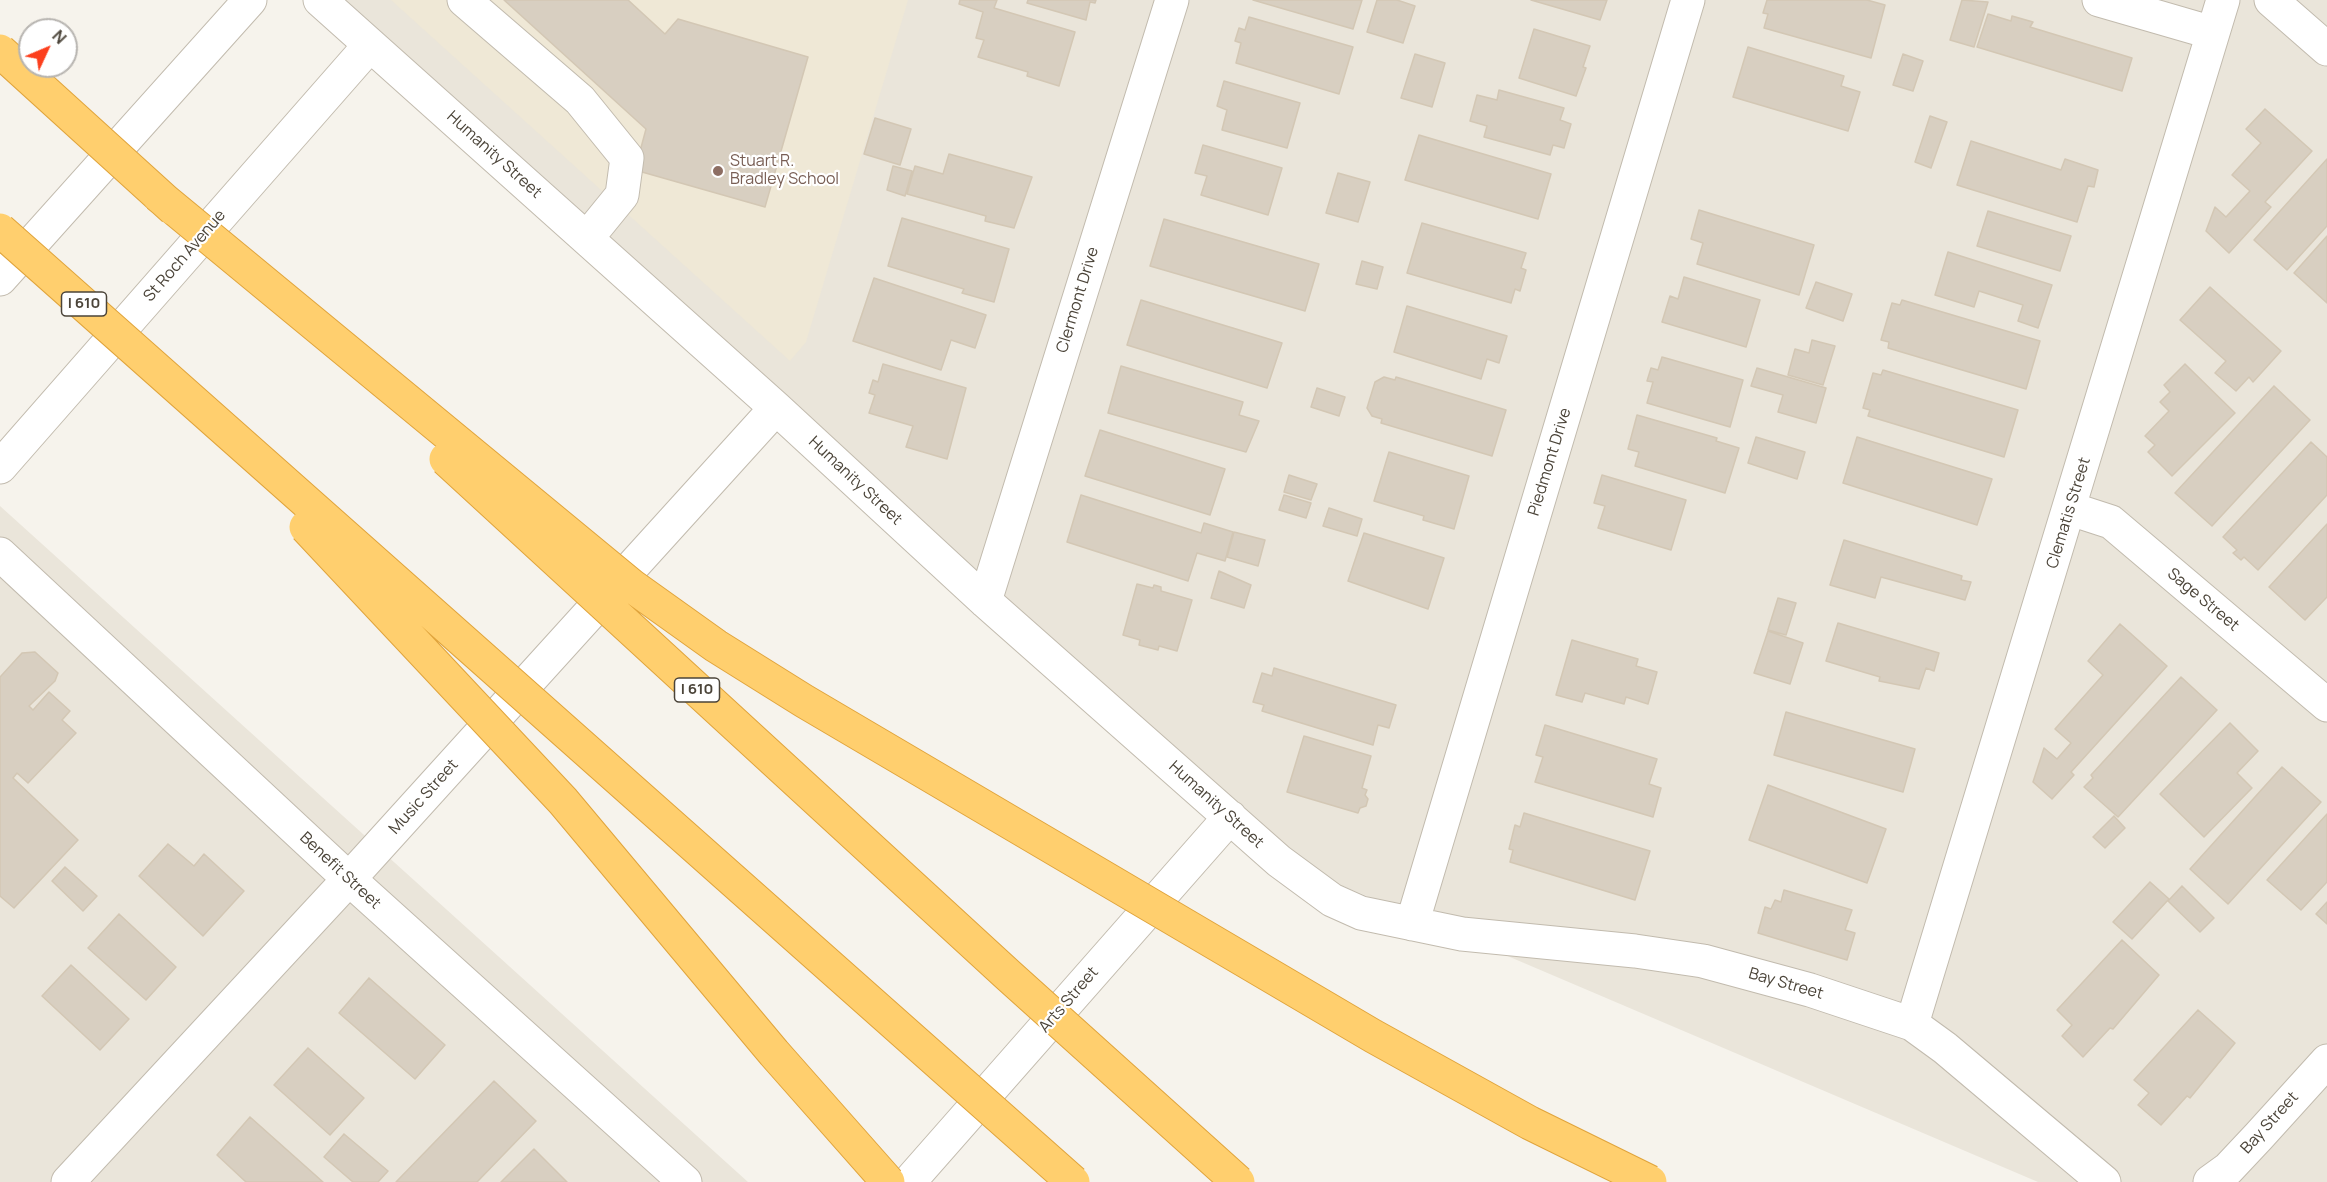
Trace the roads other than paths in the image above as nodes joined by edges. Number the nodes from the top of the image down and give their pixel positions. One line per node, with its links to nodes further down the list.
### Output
1 (250, 0): 16 (street)
2 (320, 0): 10 (street, Humanity Street)
3 (464, 0): 15 (street)
4 (1172, 0): 22 (street, Clermont Drive)
5 (1688, 0): 26 (street, Piedmont Drive)
6 (2099, 0): 9 (street)
7 (2223, 0): 9 (street, Clematis Street)
8 (2271, 0): 11 (street)
9 (2213, 33): 20 (street, Clematis Street)
10 (370, 45): 15 (street, Humanity Street); 19 (street, St Roch Avenue)
11 (2327, 49)
12 (0, 51): 13 (highway, I 610, bridge)
13 (158, 195): 34 (highway, I 610, bridge); 35 (highway, bridge)
14 (0, 230): 17 (highway, I 610, bridge)
15 (587, 238): 18 (street, Humanity Street)
16 (0, 279)
17 (167, 379): 31 (highway, bridge); 33 (highway, I 610, bridge)
18 (776, 408): 22 (street, Humanity Street); 25 (street, Music Street)
19 (0, 467)
20 (2070, 509): 23 (street, Sage Street); 27 (street, Clematis Street)
21 (0, 555): 25 (street, Benefit Street)
22 (985, 601): 24 (street, Humanity Street)
23 (2327, 705)
24 (1230, 817): 26 (street, Humanity Street); 32 (street, Arts Street)
25 (349, 879): 29 (street, Music Street); 30 (street, Benefit Street)
26 (1412, 924): 27 (street, Bay Street)
27 (1912, 1024): 36 (street, Bay Street)
28 (2327, 1061): 37 (street, Bay Street)
29 (68, 1182)
30 (685, 1182)
31 (888, 1182)
32 (909, 1182)
33 (1073, 1182)
34 (1238, 1182)
35 (1650, 1182)
36 (2104, 1182)
37 (2210, 1182)

